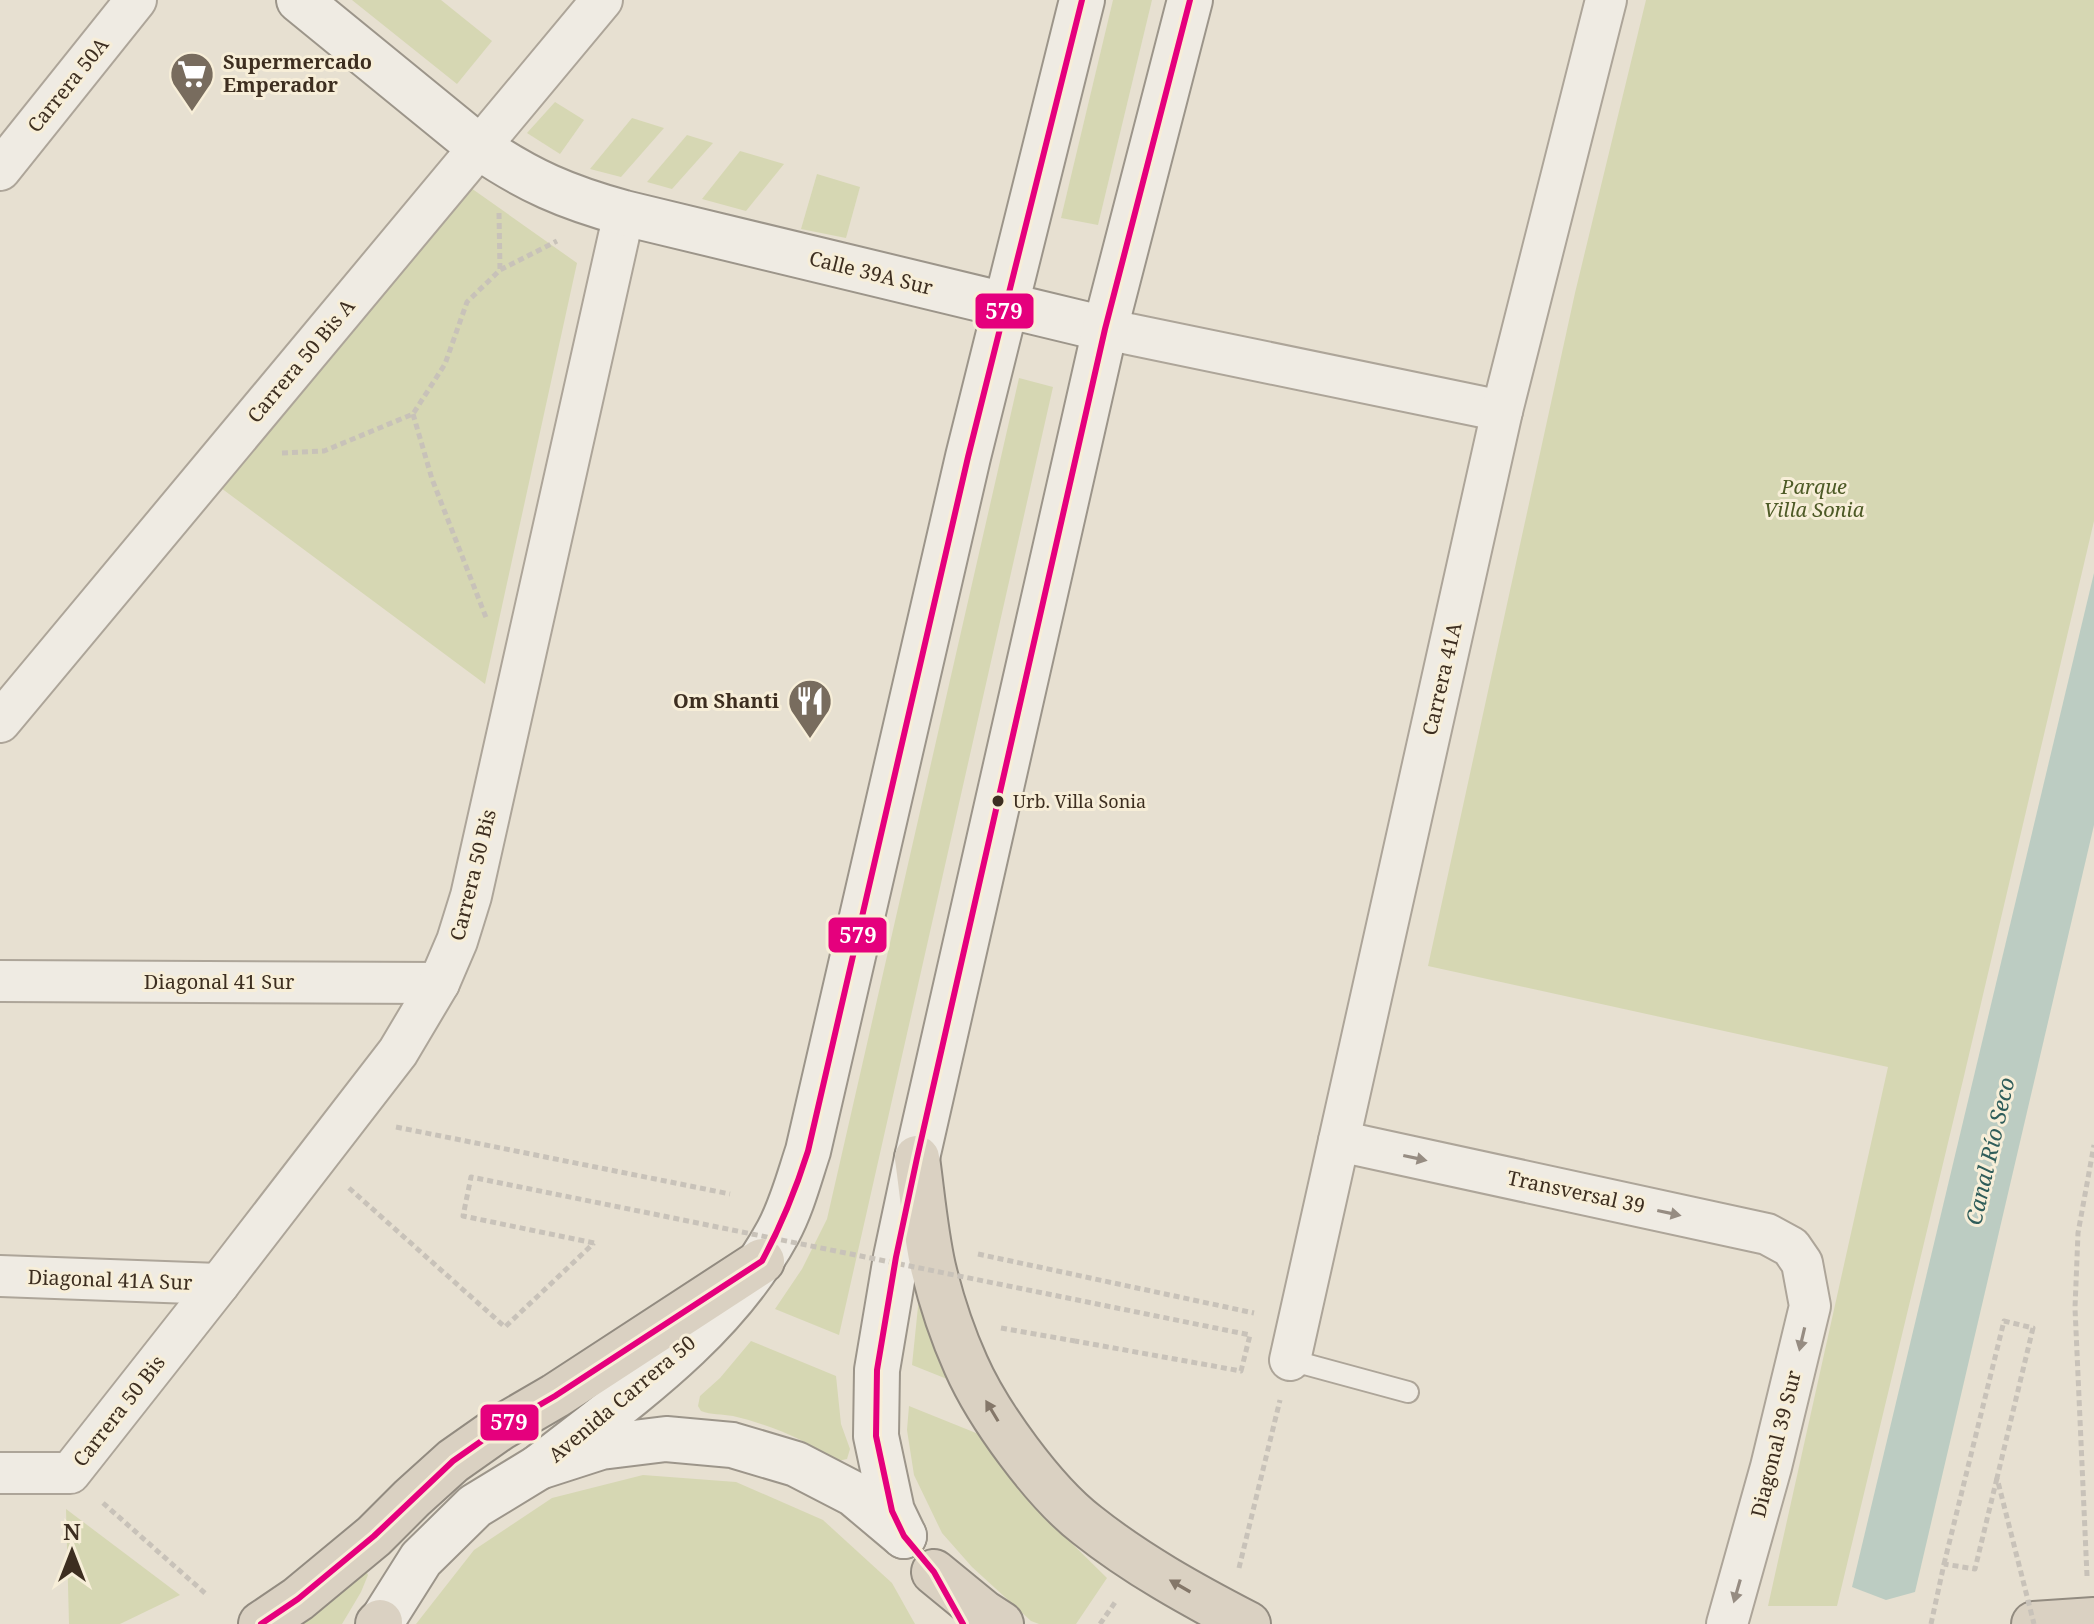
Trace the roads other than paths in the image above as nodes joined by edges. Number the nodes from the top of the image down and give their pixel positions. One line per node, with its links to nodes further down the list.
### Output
1 (136, 0): 8 (street, Carrera 50A)
2 (299, 0): 7 (main road, Calle 39A Sur)
3 (602, 0): 7 (street, Carrera 50 Bis A)
4 (1082, 0): 10 (main road, Avenida Carrera 50)
5 (1190, 0): 11 (main road)
6 (1606, 0): 12 (street, Carrera 41A)
7 (479, 147): 9 (main road, Calle 39A Sur); 13 (street, Carrera 50 Bis A)
8 (0, 170)
9 (624, 213): 10 (main road, Calle 39A Sur); 15 (street, Carrera 50 Bis)
10 (1006, 305): 11 (main road, Calle 39A Sur); 18 (main road, Avenida Carrera 50)
11 (1105, 329): 12 (street, Calle 39A Sur); 17 (main road)
12 (1502, 411): 16 (street, Carrera 41A)
13 (0, 722)
14 (0, 981): 15 (street, Diagonal 41 Sur)
15 (439, 983): 21 (street, Carrera 50 Bis)
16 (1339, 1141): 19 (street, Transversal 39, one-way to 19); 22 (street, Carrera 41A)
17 (917, 1158): 26 (main road); 33 (highway, one-way to 17)
18 (762, 1261): 24 (main road, Avenida Carrera 50); 30 (highway)
19 (1802, 1263): 34 (street, Diagonal 39 Sur, one-way to 34)
20 (0, 1276): 21 (street, Diagonal 41A Sur)
21 (219, 1284): 25 (street, Carrera 50 Bis)
22 (1290, 1360): 23 (lane)
23 (1408, 1392)
24 (539, 1467): 26 (main road); 29 (main road)
25 (0, 1473)
26 (904, 1536): 27 (main road)
27 (934, 1572): 31 (main road); 32 (highway)
28 (2092, 1621): 35 (highway)
29 (379, 1623)
30 (261, 1624)
31 (963, 1624)
32 (1001, 1624)
33 (1248, 1624)
34 (1727, 1624)
35 (2034, 1624)

